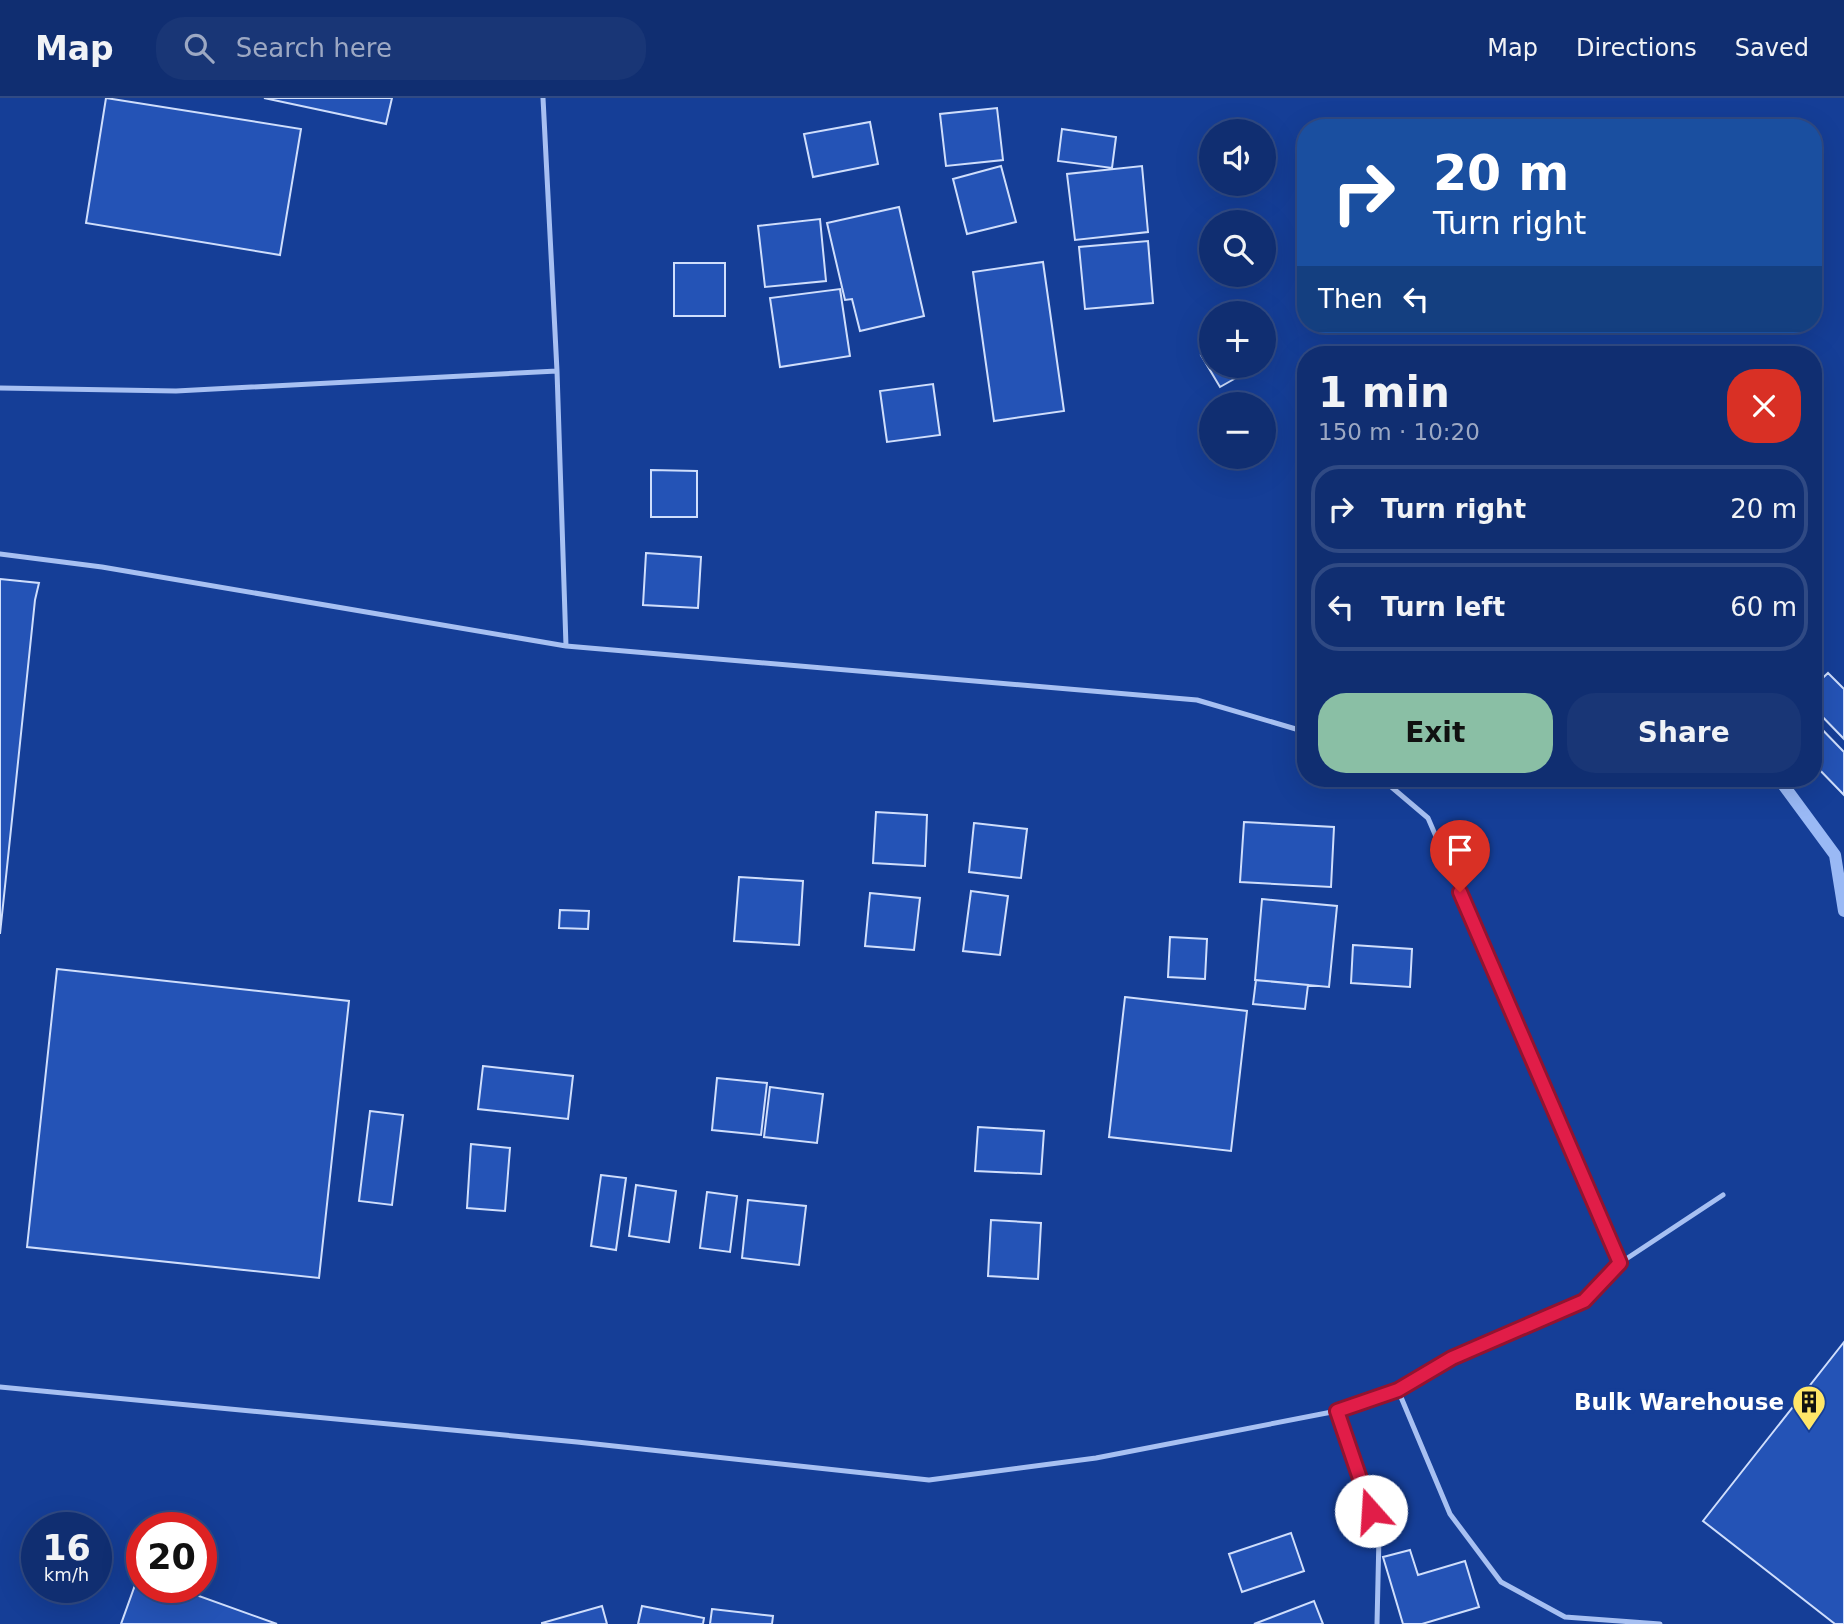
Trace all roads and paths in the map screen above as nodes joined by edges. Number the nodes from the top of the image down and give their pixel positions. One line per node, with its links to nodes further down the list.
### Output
1 (543, 98): 2 (lane)
2 (557, 371): 3 (lane); 5 (lane)
3 (0, 388)
4 (0, 555): 5 (lane)
5 (566, 646): 6 (lane)
6 (1297, 729)
7 (1391, 787): 9 (lane)
8 (1723, 1195): 9 (lane)
9 (1620, 1263): 11 (lane)
10 (0, 1387): 12 (lane)
11 (1398, 1390): 12 (lane); 13 (lane)
12 (1337, 1411): 14 (lane)
13 (1564, 1617): 15 (lane); 16 (lane)
14 (1377, 1624)
15 (1581, 1624)
16 (1660, 1624)

